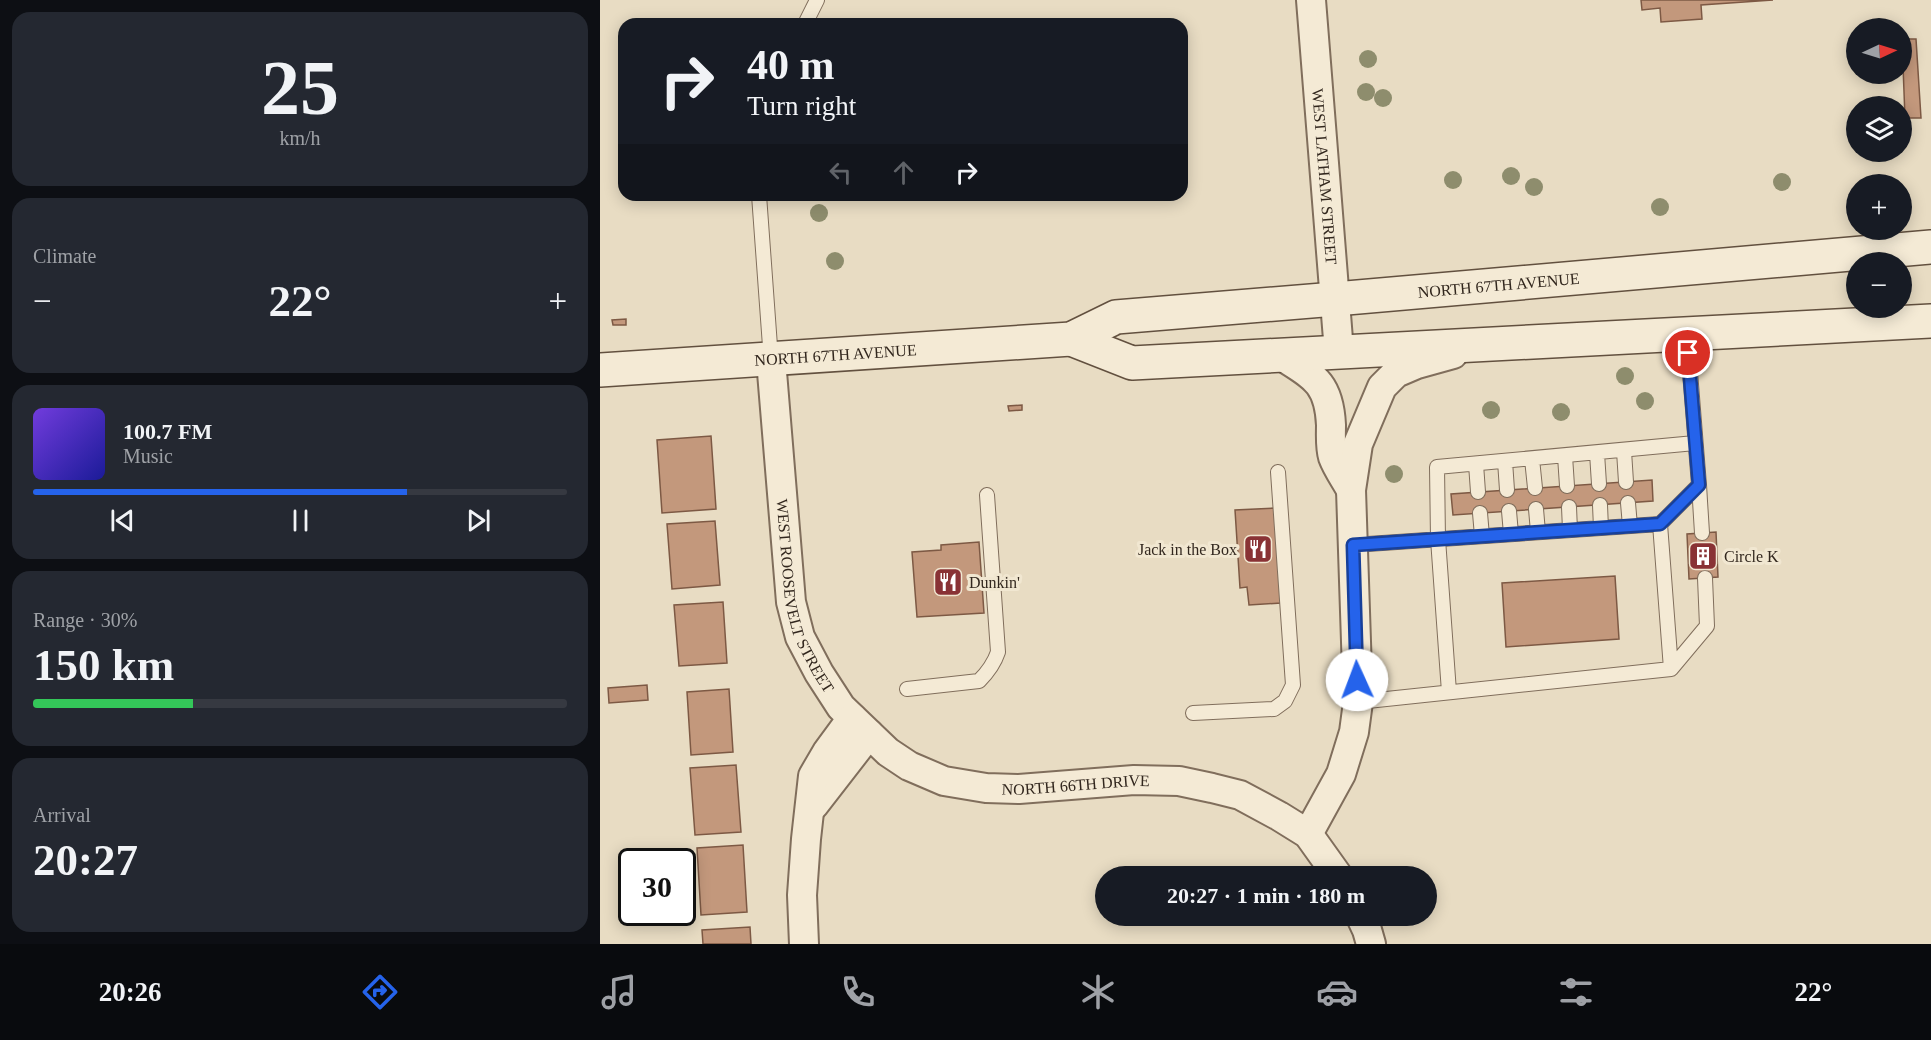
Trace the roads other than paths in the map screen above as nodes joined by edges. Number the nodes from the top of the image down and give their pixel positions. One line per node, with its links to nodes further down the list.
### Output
1 (817, 0): 3 (lane)
2 (1311, 0): 6 (street, WEST LATHAM STREET)
3 (808, 18)
4 (759, 201): 13 (lane)
5 (1931, 247): 6 (main road, NORTH 67TH AVENUE)
6 (1335, 299): 9 (main road, NORTH 67TH AVENUE); 11 (street, WEST LATHAM STREET)
7 (1931, 321): 8 (main road, NORTH 67TH AVENUE)
8 (1687, 333): 10 (main road, NORTH 67TH AVENUE); 15 (lane)
9 (1071, 339): 12 (main road, NORTH 67TH AVENUE); 13 (main road, NORTH 67TH AVENUE)
10 (1507, 343): 11 (main road, NORTH 67TH AVENUE); 28 (street)
11 (1339, 352): 12 (main road, NORTH 67TH AVENUE)
12 (1280, 355): 28 (street)
13 (771, 360): 14 (main road, NORTH 67TH AVENUE); 54 (street, WEST ROOSEVELT STREET)
14 (600, 370)
15 (1695, 443): 16 (lane); 25 (lane)
16 (1624, 451): 17 (lane); 23 (lane)
17 (1597, 453): 18 (lane); 24 (lane)
18 (1565, 456): 19 (lane); 26 (lane)
19 (1532, 459): 20 (lane); 27 (lane)
20 (1505, 461): 21 (lane); 29 (lane)
21 (1476, 464): 30 (lane); 46 (lane)
22 (1278, 472): 53 (lane)
23 (1626, 482)
24 (1599, 484)
25 (1699, 485): 38 (lane); 43 (lane)
26 (1567, 486)
27 (1535, 488)
28 (1351, 490): 47 (street)
29 (1507, 490)
30 (1478, 492)
31 (987, 495): 50 (lane)
32 (1628, 503): 39 (lane)
33 (1600, 505): 40 (lane)
34 (1569, 507): 41 (lane)
35 (1536, 509): 42 (lane)
36 (1509, 511): 44 (lane)
37 (1480, 513): 45 (lane)
38 (1660, 524): 39 (lane); 49 (lane)
39 (1630, 526): 40 (lane)
40 (1601, 528): 41 (lane)
41 (1570, 530): 42 (lane)
42 (1538, 532): 44 (lane)
43 (1702, 533)
44 (1511, 534): 45 (lane)
45 (1482, 536): 46 (lane)
46 (1438, 539): 47 (lane); 51 (lane)
47 (1353, 545): 52 (street)
48 (1705, 578): 49 (lane)
49 (1671, 669): 51 (lane)
50 (907, 689)
51 (1449, 692): 52 (lane)
52 (1358, 702): 55 (street)
53 (1193, 714)
54 (861, 726): 55 (street, NORTH 66TH DRIVE); 58 (street)
55 (1308, 834): 56 (street)
56 (1331, 866)
57 (1365, 926): 59 (street)
58 (804, 944)
59 (1371, 944)

